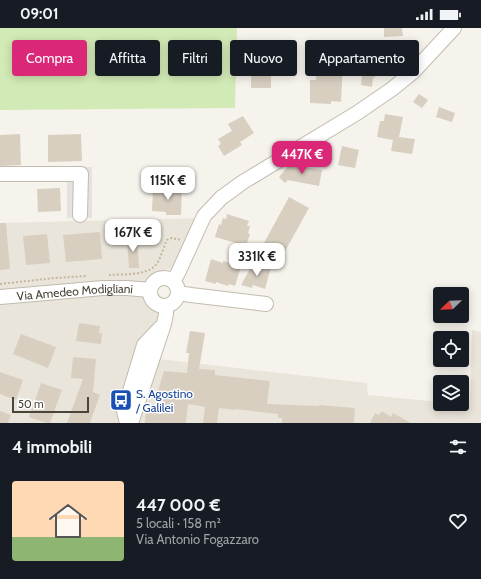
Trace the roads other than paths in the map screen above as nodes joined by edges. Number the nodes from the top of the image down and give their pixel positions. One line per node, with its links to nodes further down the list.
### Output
1 (454, 28): 4 (street)
2 (0, 174): 3 (street)
3 (80, 215)
4 (175, 287): 5 (street); 7 (street); 8 (street)
5 (150, 290): 6 (street, Via Amedeo Modigliani); 8 (street)
6 (0, 297)
7 (266, 304)
8 (166, 306): 9 (street)
9 (164, 324): 10 (street); 11 (street)
10 (127, 423)
11 (131, 423)

